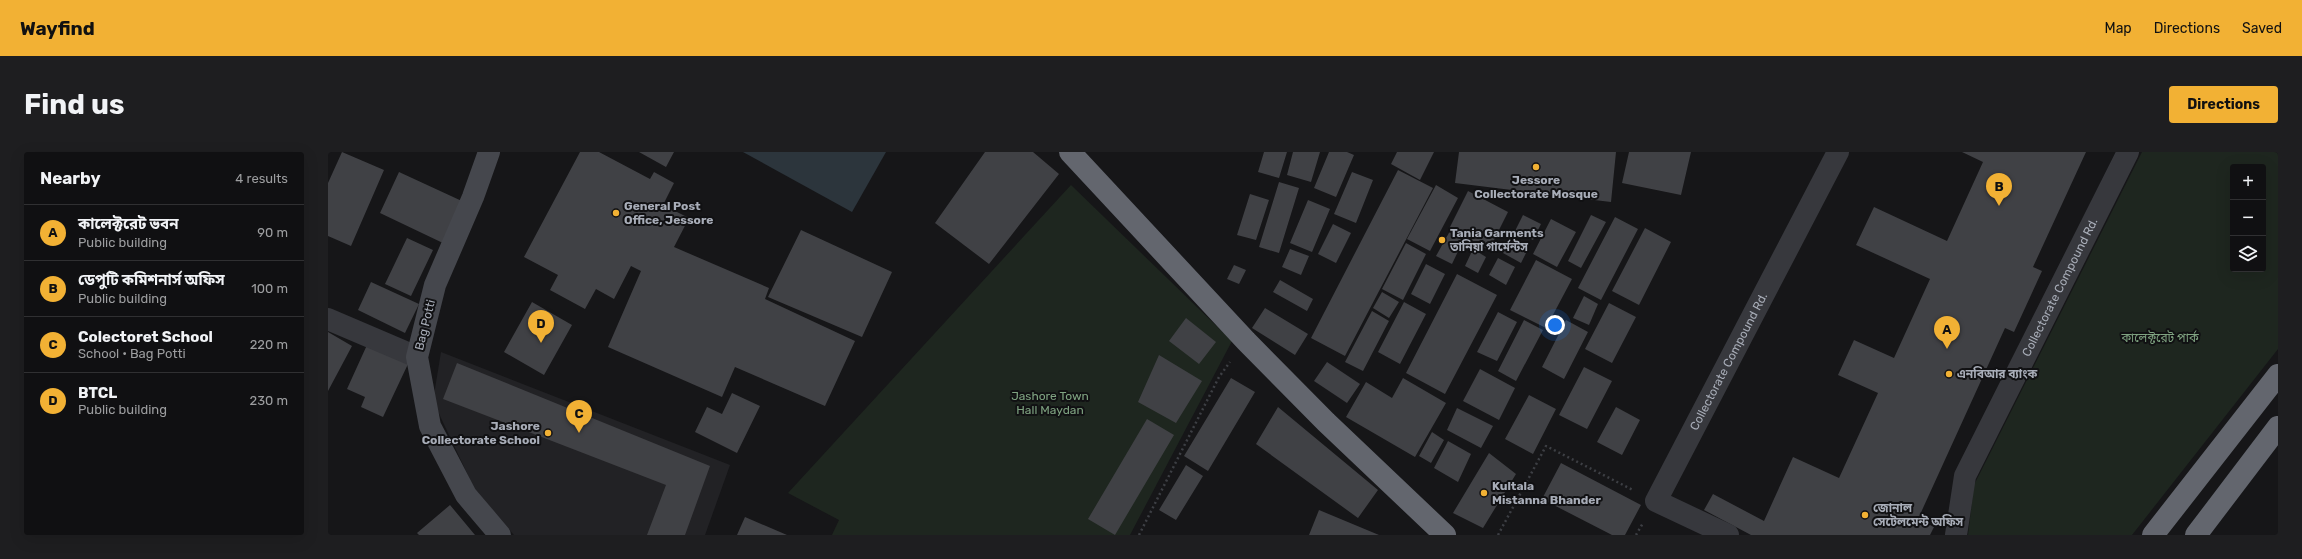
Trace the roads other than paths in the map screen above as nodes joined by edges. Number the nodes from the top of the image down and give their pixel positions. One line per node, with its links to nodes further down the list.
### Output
1 (489, 152): 6 (street, Bag Potti)
2 (1070, 152): 10 (highway)
3 (1838, 152): 11 (street, Collectorate Compound Rd.)
4 (2128, 152): 12 (street, Collectorate Compound Rd.)
5 (328, 319): 6 (street)
6 (417, 357): 9 (street, Bag Potti)
7 (2278, 375): 13 (highway)
8 (2278, 427): 14 (highway)
9 (500, 535)
10 (1445, 535)
11 (1728, 535)
12 (1956, 535)
13 (2153, 535)
14 (2196, 535)

